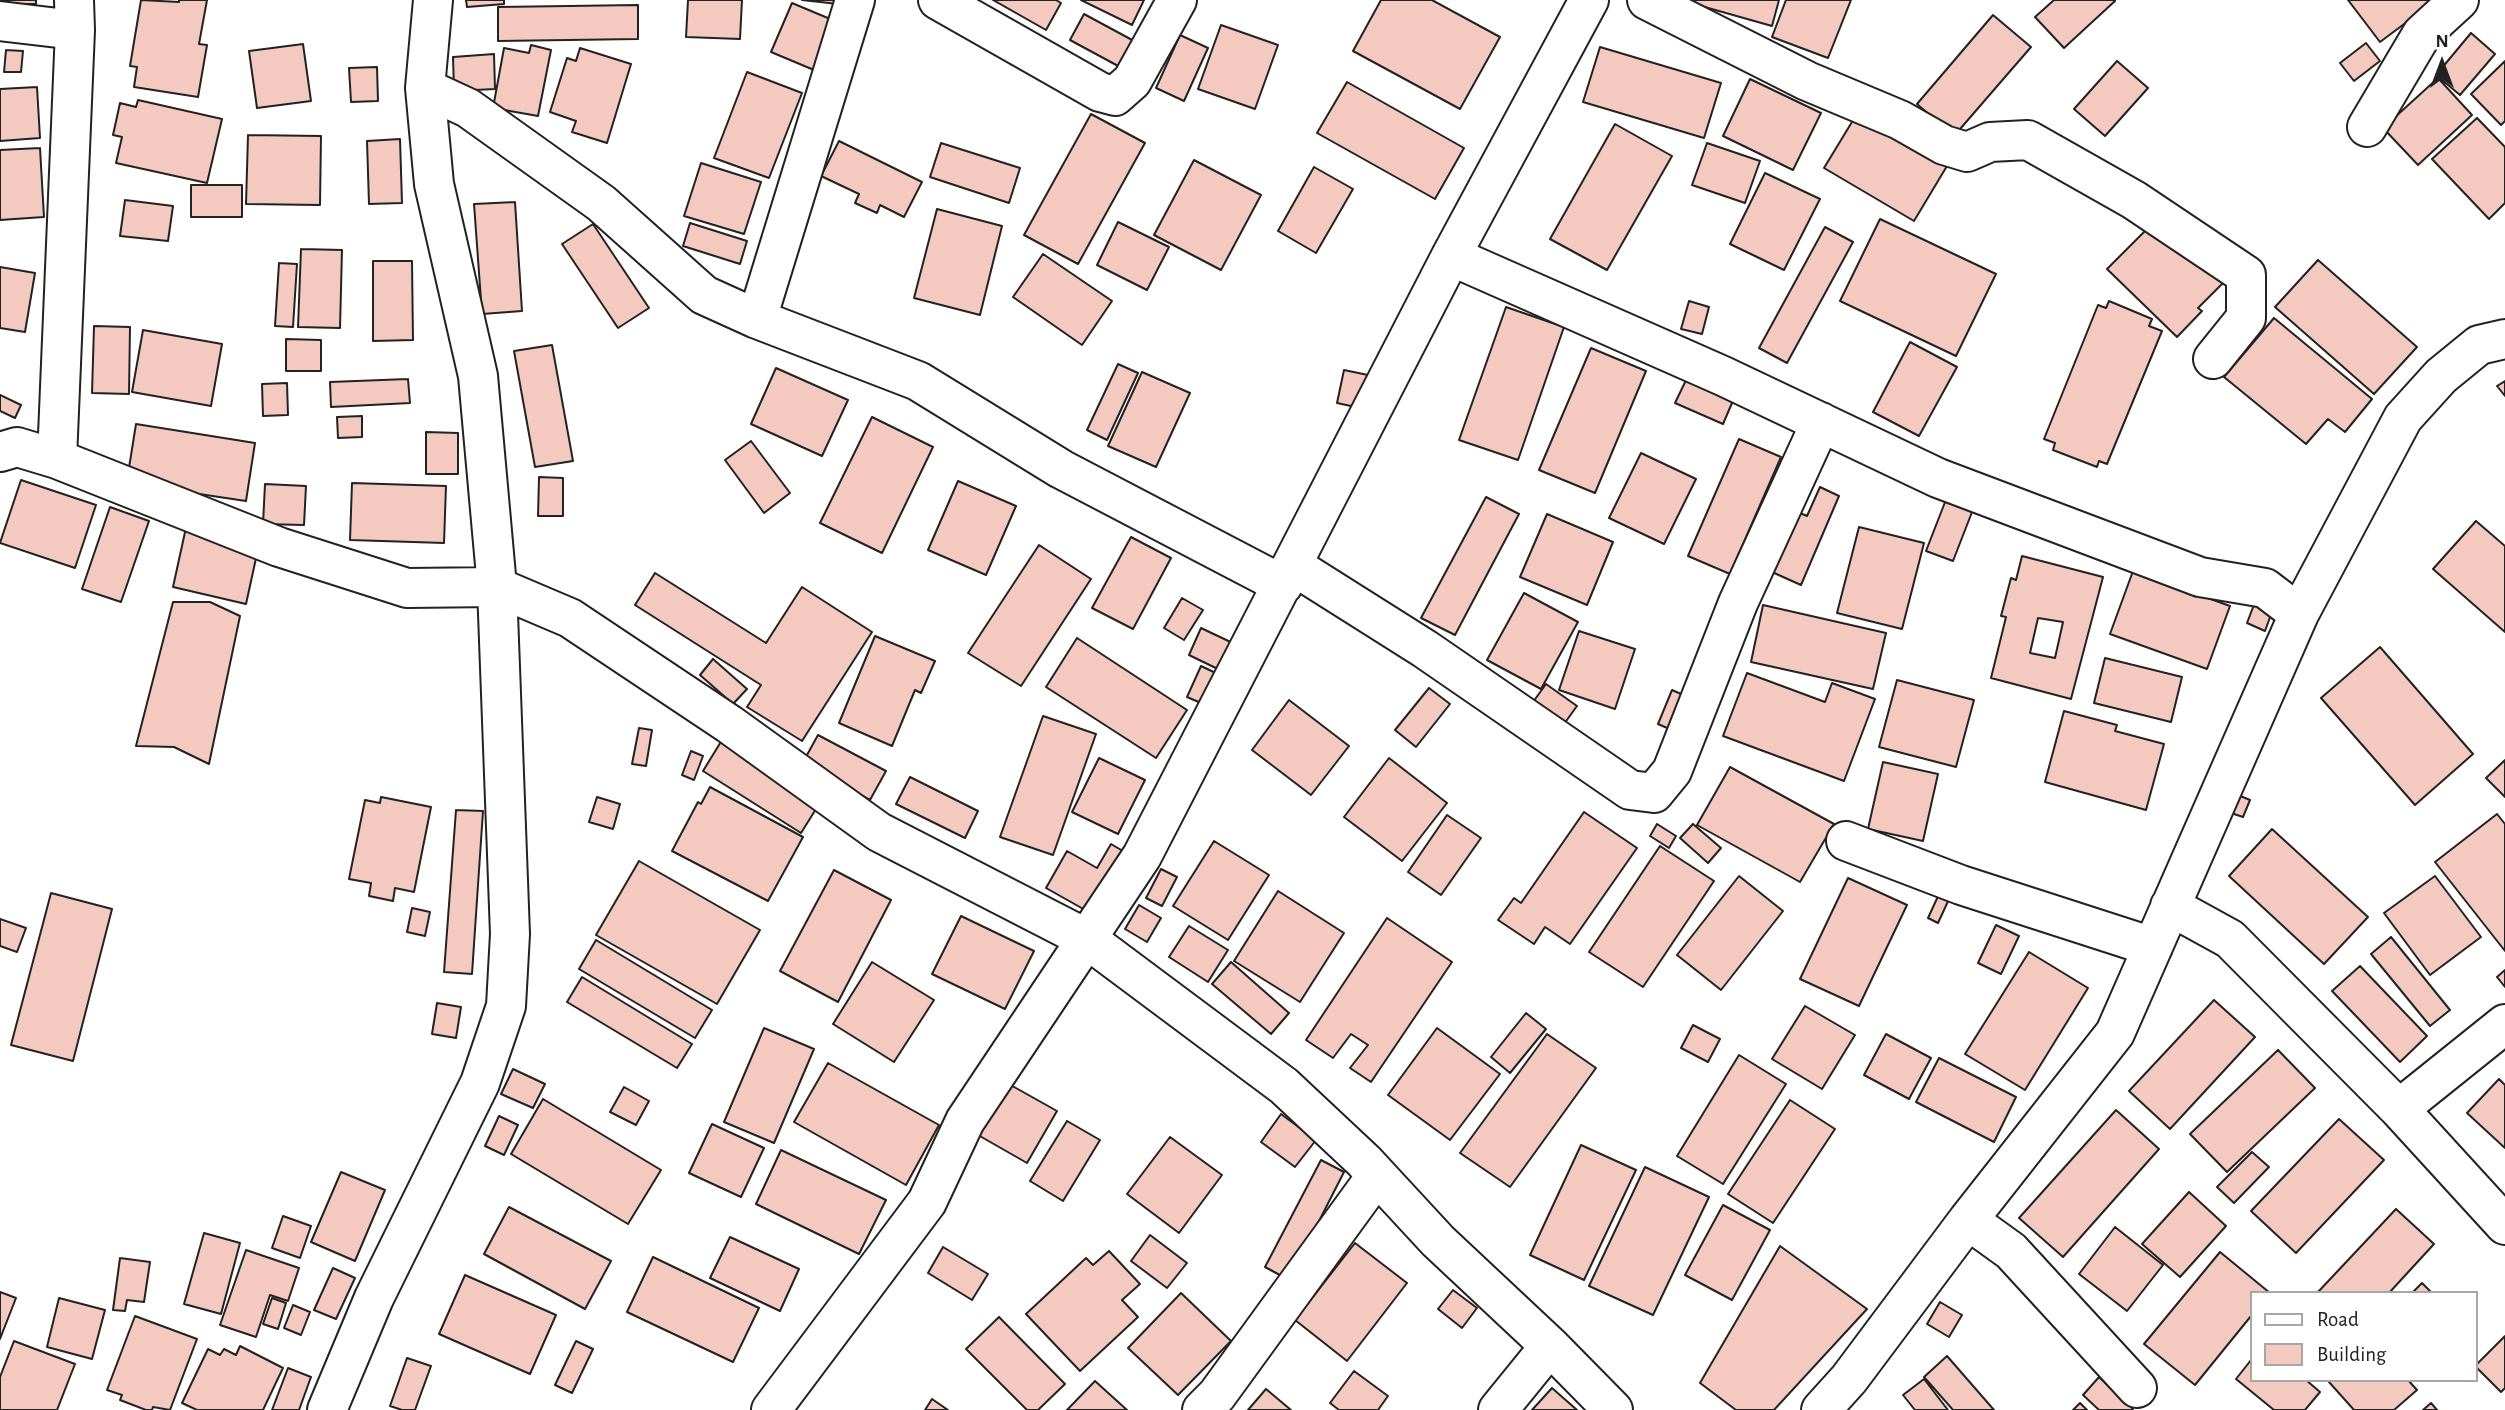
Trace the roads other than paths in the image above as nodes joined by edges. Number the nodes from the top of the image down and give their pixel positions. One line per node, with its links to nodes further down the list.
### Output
1 (433, 0): 10 (street)
2 (855, 0): 13 (street)
3 (938, 0): 4 (street)
4 (1177, 0)
5 (1589, 0): 12 (street)
6 (1647, 0): 15 (street)
7 (2459, 0): 11 (street)
8 (75, 15): 9 (street); 18 (street)
9 (0, 21)
10 (425, 88): 13 (street); 20 (street)
11 (2367, 127)
12 (1451, 256): 16 (street); 19 (street)
13 (757, 320): 19 (street)
14 (2505, 339): 21 (street)
15 (2213, 359)
16 (1821, 422): 19 (street); 21 (street)
17 (0, 452): 18 (street)
18 (57, 459): 20 (street)
19 (1288, 575): 24 (street)
20 (496, 587): 24 (street); 33 (street)
21 (2300, 614): 23 (street)
22 (1846, 841): 25 (street)
23 (2170, 906): 25 (street); 27 (street)
24 (1087, 939): 28 (street); 34 (street)
25 (2153, 947): 29 (street)
26 (2505, 1024): 27 (street)
27 (2399, 1109): 30 (street)
28 (1377, 1175): 31 (street); 35 (street)
29 (1968, 1220): 32 (street); 38 (street)
30 (2505, 1224)
31 (1550, 1346): 36 (street); 37 (street)
32 (2137, 1388)
33 (327, 1410)
34 (771, 1410)
35 (1202, 1410)
36 (1498, 1410)
37 (1612, 1410)
38 (1821, 1410)

